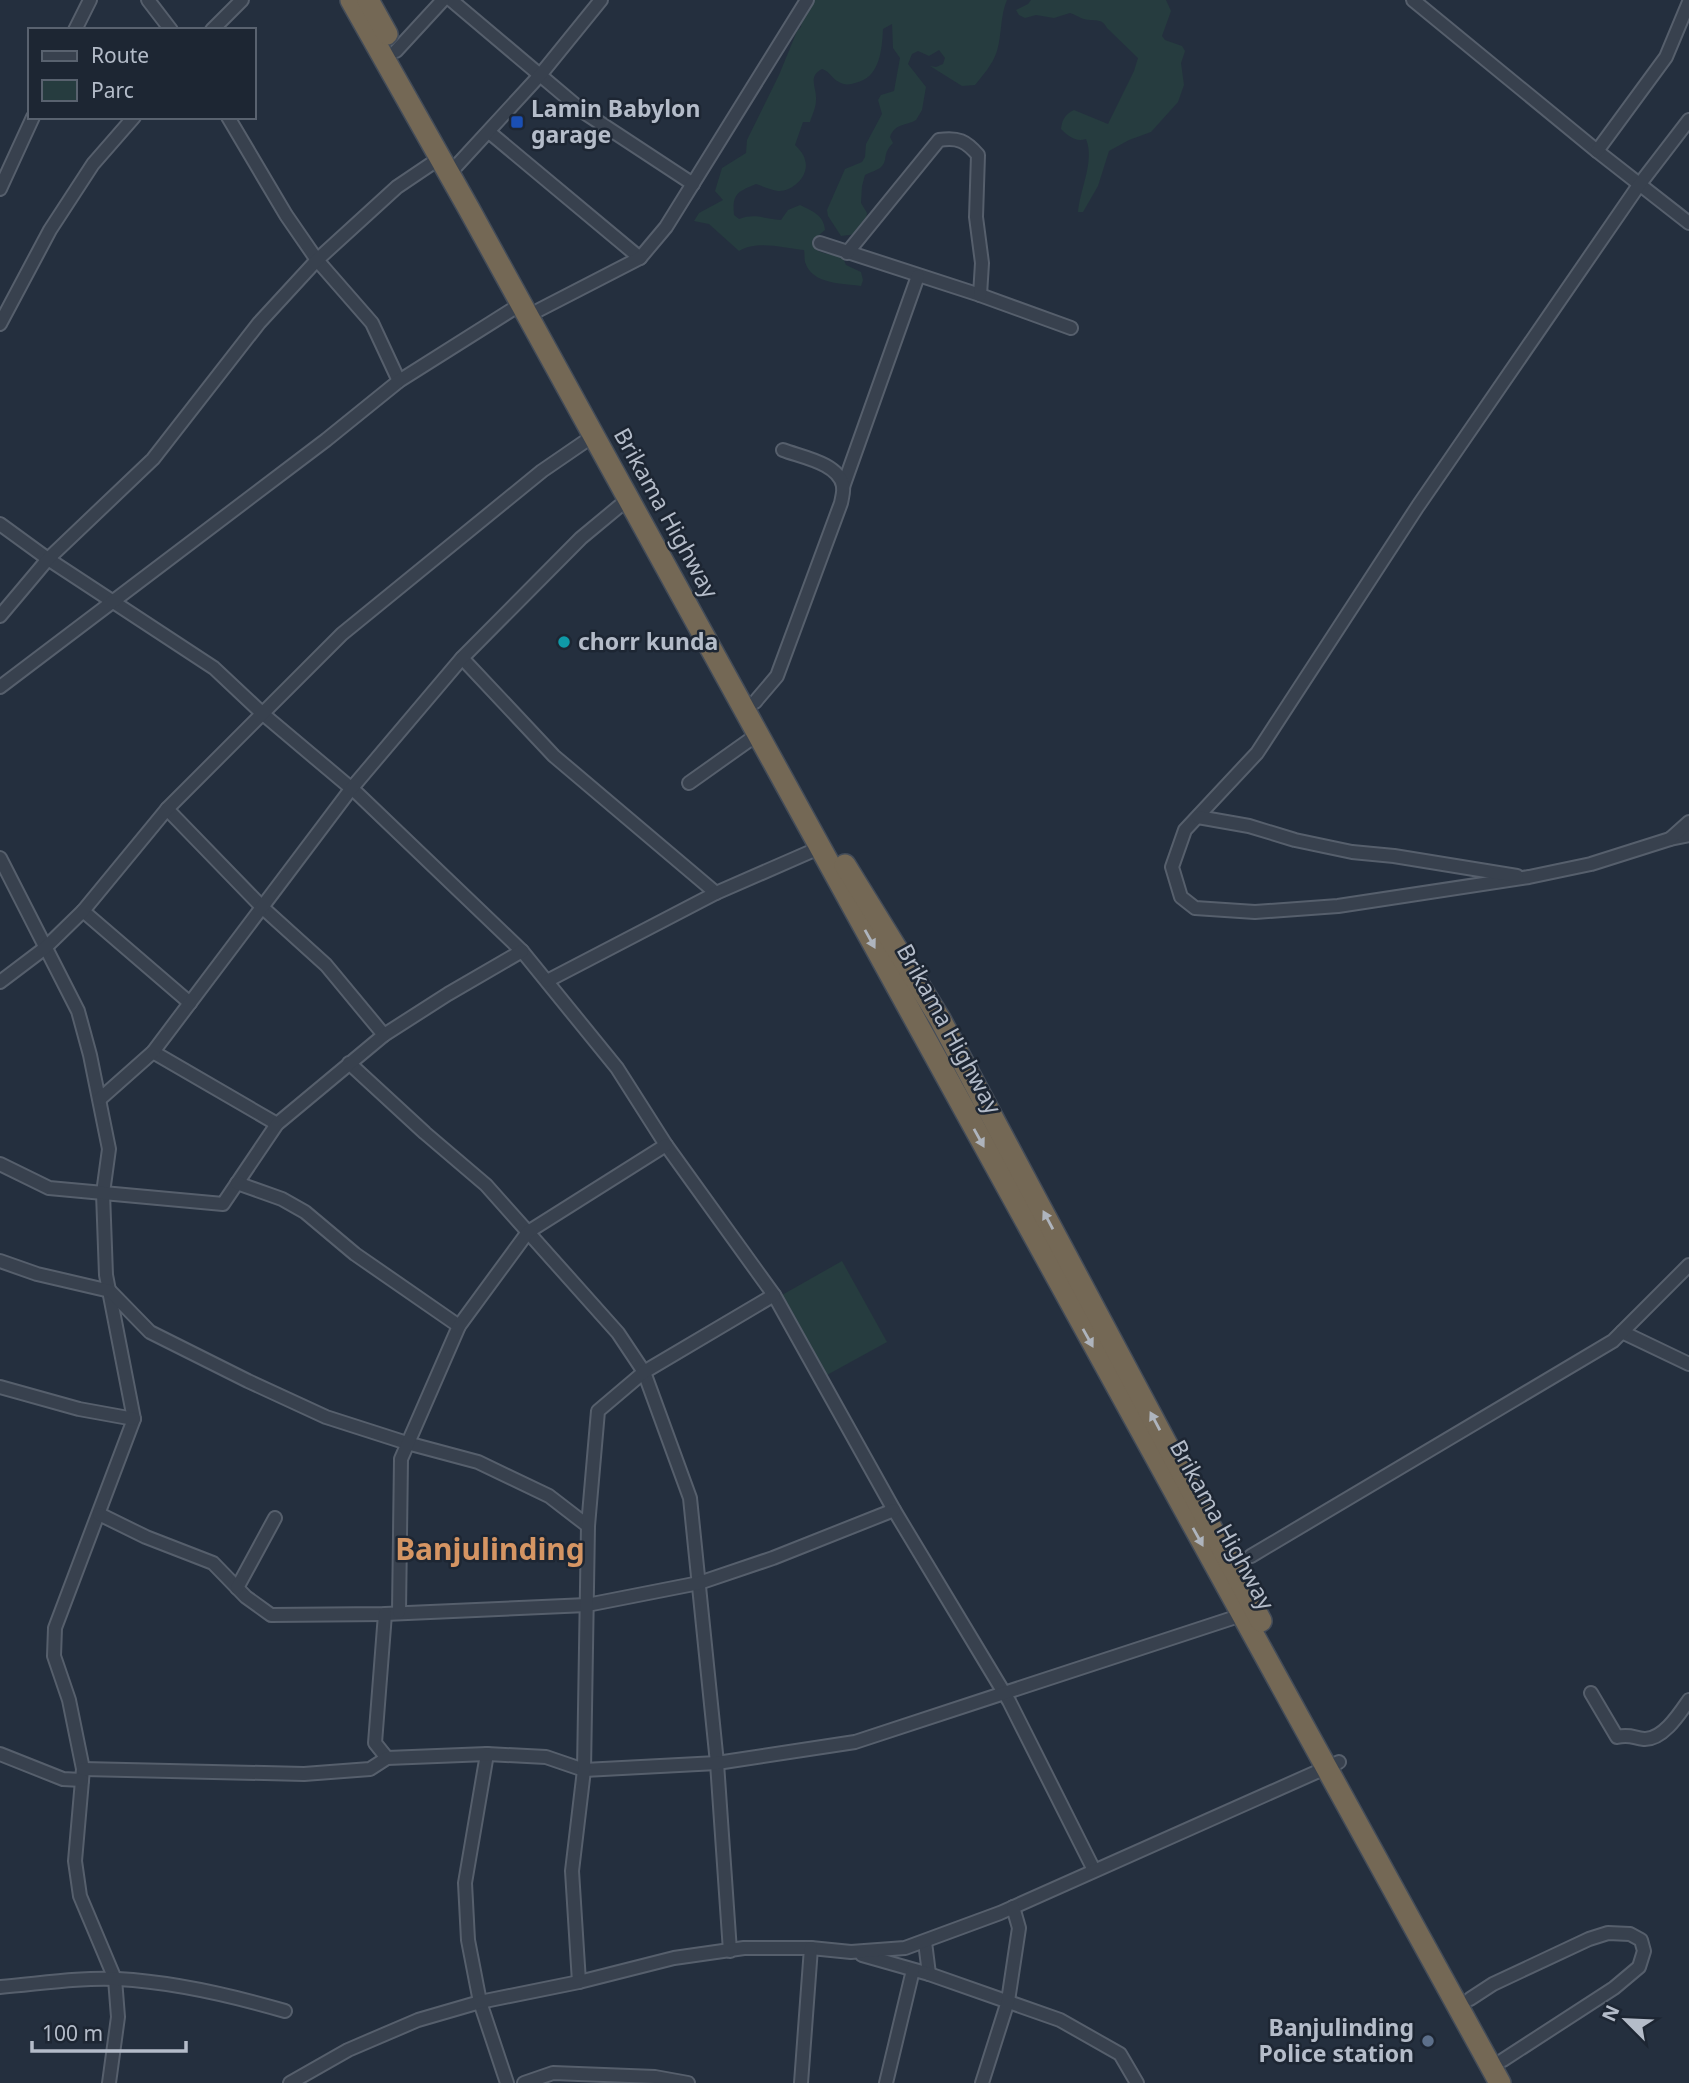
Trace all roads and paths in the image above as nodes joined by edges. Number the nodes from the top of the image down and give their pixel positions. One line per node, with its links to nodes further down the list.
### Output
1 (90, 0): 12 (street)
2 (148, 0): 13 (street)
3 (242, 0): 14 (street)
4 (351, 0): 23 (highway, Brikama Highway)
5 (368, 0): 15 (highway, Brikama Highway)
6 (443, 0): 15 (street)
7 (451, 0): 16 (street)
8 (601, 0): 16 (street)
9 (807, 0): 24 (street)
10 (1413, 0): 22 (street)
11 (1689, 2): 22 (street)
12 (76, 28)
13 (169, 28)
14 (214, 28)
15 (396, 51): 23 (highway, Brikama Highway)
16 (541, 74): 21 (street); 24 (street)
17 (32, 119): 26 (street)
18 (132, 119): 35 (street)
19 (229, 119): 31 (street)
20 (1689, 120): 25 (street)
21 (489, 132): 23 (street); 30 (street)
22 (1597, 151): 25 (street)
23 (449, 165): 31 (street); 34 (highway, Brikama Highway)
24 (693, 184): 30 (street)
25 (1639, 185): 27 (street); 54 (street)
26 (0, 189)
27 (1689, 223)
28 (820, 243): 29 (street)
29 (847, 253): 32 (street); 33 (street)
30 (640, 258): 34 (street)
31 (317, 260): 37 (street); 43 (street)
32 (918, 276): 33 (street); 40 (street)
33 (980, 295): 36 (street)
34 (530, 307): 37 (street); 38 (highway, Brikama Highway); 48 (highway, Brikama Highway)
35 (0, 324)
36 (1071, 328)
37 (399, 381): 44 (street)
38 (593, 436): 41 (highway, Brikama Highway); 49 (street)
39 (783, 450): 40 (street)
40 (843, 487): 48 (street)
41 (628, 499): 46 (street); 48 (highway, Brikama Highway)
42 (0, 524): 43 (street)
43 (48, 559): 44 (street); 45 (street)
44 (113, 602): 47 (street); 49 (street)
45 (0, 616)
46 (462, 658): 52 (street); 61 (street)
47 (0, 687)
48 (750, 706): 50 (highway, Brikama Highway); 99 (highway, Brikama Highway, one-way to 48)
49 (263, 714): 52 (street); 53 (street)
50 (758, 734): 51 (street); 58 (highway, Brikama Highway)
51 (689, 783)
52 (351, 789): 62 (street); 65 (street)
53 (167, 809): 62 (street); 63 (street)
54 (1198, 817): 60 (street); 60 (street)
55 (1689, 822): 57 (street)
56 (1689, 835): 57 (street)
57 (1670, 839): 60 (street)
58 (819, 848): 61 (street); 99 (highway, Brikama Highway, one-way to 99)
59 (0, 858): 64 (street)
60 (1529, 877)
61 (716, 894): 66 (street)
62 (262, 908): 68 (street); 69 (street)
63 (83, 911): 64 (street); 68 (street)
64 (45, 948): 67 (street); 72 (street)
65 (522, 951): 66 (street); 69 (street)
66 (547, 981): 74 (street)
67 (0, 982)
68 (190, 1003): 70 (street)
69 (384, 1035): 71 (street)
70 (153, 1052): 72 (street); 73 (street)
71 (349, 1063): 73 (street); 78 (street)
72 (100, 1100): 77 (street)
73 (277, 1124): 76 (street)
74 (666, 1145): 78 (street); 82 (street)
75 (0, 1164): 77 (street)
76 (237, 1183): 77 (street); 83 (street)
77 (103, 1192): 81 (street)
78 (528, 1232): 83 (street); 86 (street)
79 (0, 1261): 81 (street)
80 (1689, 1265): 84 (street)
81 (110, 1291): 88 (street); 89 (street)
82 (774, 1295): 86 (street); 90 (street)
83 (459, 1326): 89 (street)
84 (1622, 1332): 85 (street); 94 (street)
85 (1689, 1364)
86 (644, 1372): 93 (street); 95 (street)
87 (0, 1387): 88 (street)
88 (134, 1419): 91 (street)
89 (407, 1443): 93 (street); 98 (street)
90 (894, 1510): 95 (street); 102 (street)
91 (99, 1514): 96 (street); 110 (street)
92 (275, 1518): 96 (street)
93 (588, 1526): 97 (street)
94 (1251, 1556)
95 (699, 1583): 97 (street); 107 (street)
96 (237, 1588): 100 (street)
97 (587, 1605): 98 (street); 109 (street)
98 (399, 1612): 100 (street)
99 (1249, 1613): 102 (street); 108 (highway, Brikama Highway)
100 (385, 1615): 106 (street)
101 (1591, 1693): 103 (street)
102 (1004, 1694): 107 (street); 111 (street)
103 (1689, 1700)
104 (0, 1754): 110 (street)
105 (487, 1754): 106 (street); 109 (street); 125 (street)
106 (387, 1758): 110 (street)
107 (717, 1763): 109 (street); 116 (street)
108 (1333, 1765): 111 (street); 113 (highway, Brikama Highway)
109 (584, 1770): 121 (street)
110 (83, 1775): 120 (street)
111 (1094, 1870): 112 (street)
112 (1013, 1907): 114 (street); 124 (street)
113 (1427, 1937): 123 (highway, Brikama Highway); 137 (highway, Brikama Highway)
114 (925, 1942): 117 (street); 119 (street)
115 (811, 1948): 116 (street); 117 (street); 133 (street)
116 (730, 1951): 121 (street)
117 (851, 1952): 118 (street)
118 (913, 1970): 119 (street); 134 (street)
119 (929, 1974): 124 (street)
120 (115, 1979): 122 (street); 126 (street); 128 (street)
121 (579, 1982): 125 (street)
122 (0, 1987)
123 (1470, 1999): 127 (highway, Brikama Highway); 127 (street)
124 (1008, 2001): 135 (street); 136 (street)
125 (480, 2003): 129 (street); 130 (street)
126 (285, 2011)
127 (1503, 2060): 138 (highway, Brikama Highway)
128 (109, 2083)
129 (290, 2083)
130 (507, 2083)
131 (524, 2083): 132 (street)
132 (688, 2083)
133 (801, 2083)
134 (886, 2083)
135 (982, 2083)
136 (1136, 2083)
137 (1500, 2083)
138 (1516, 2083)

